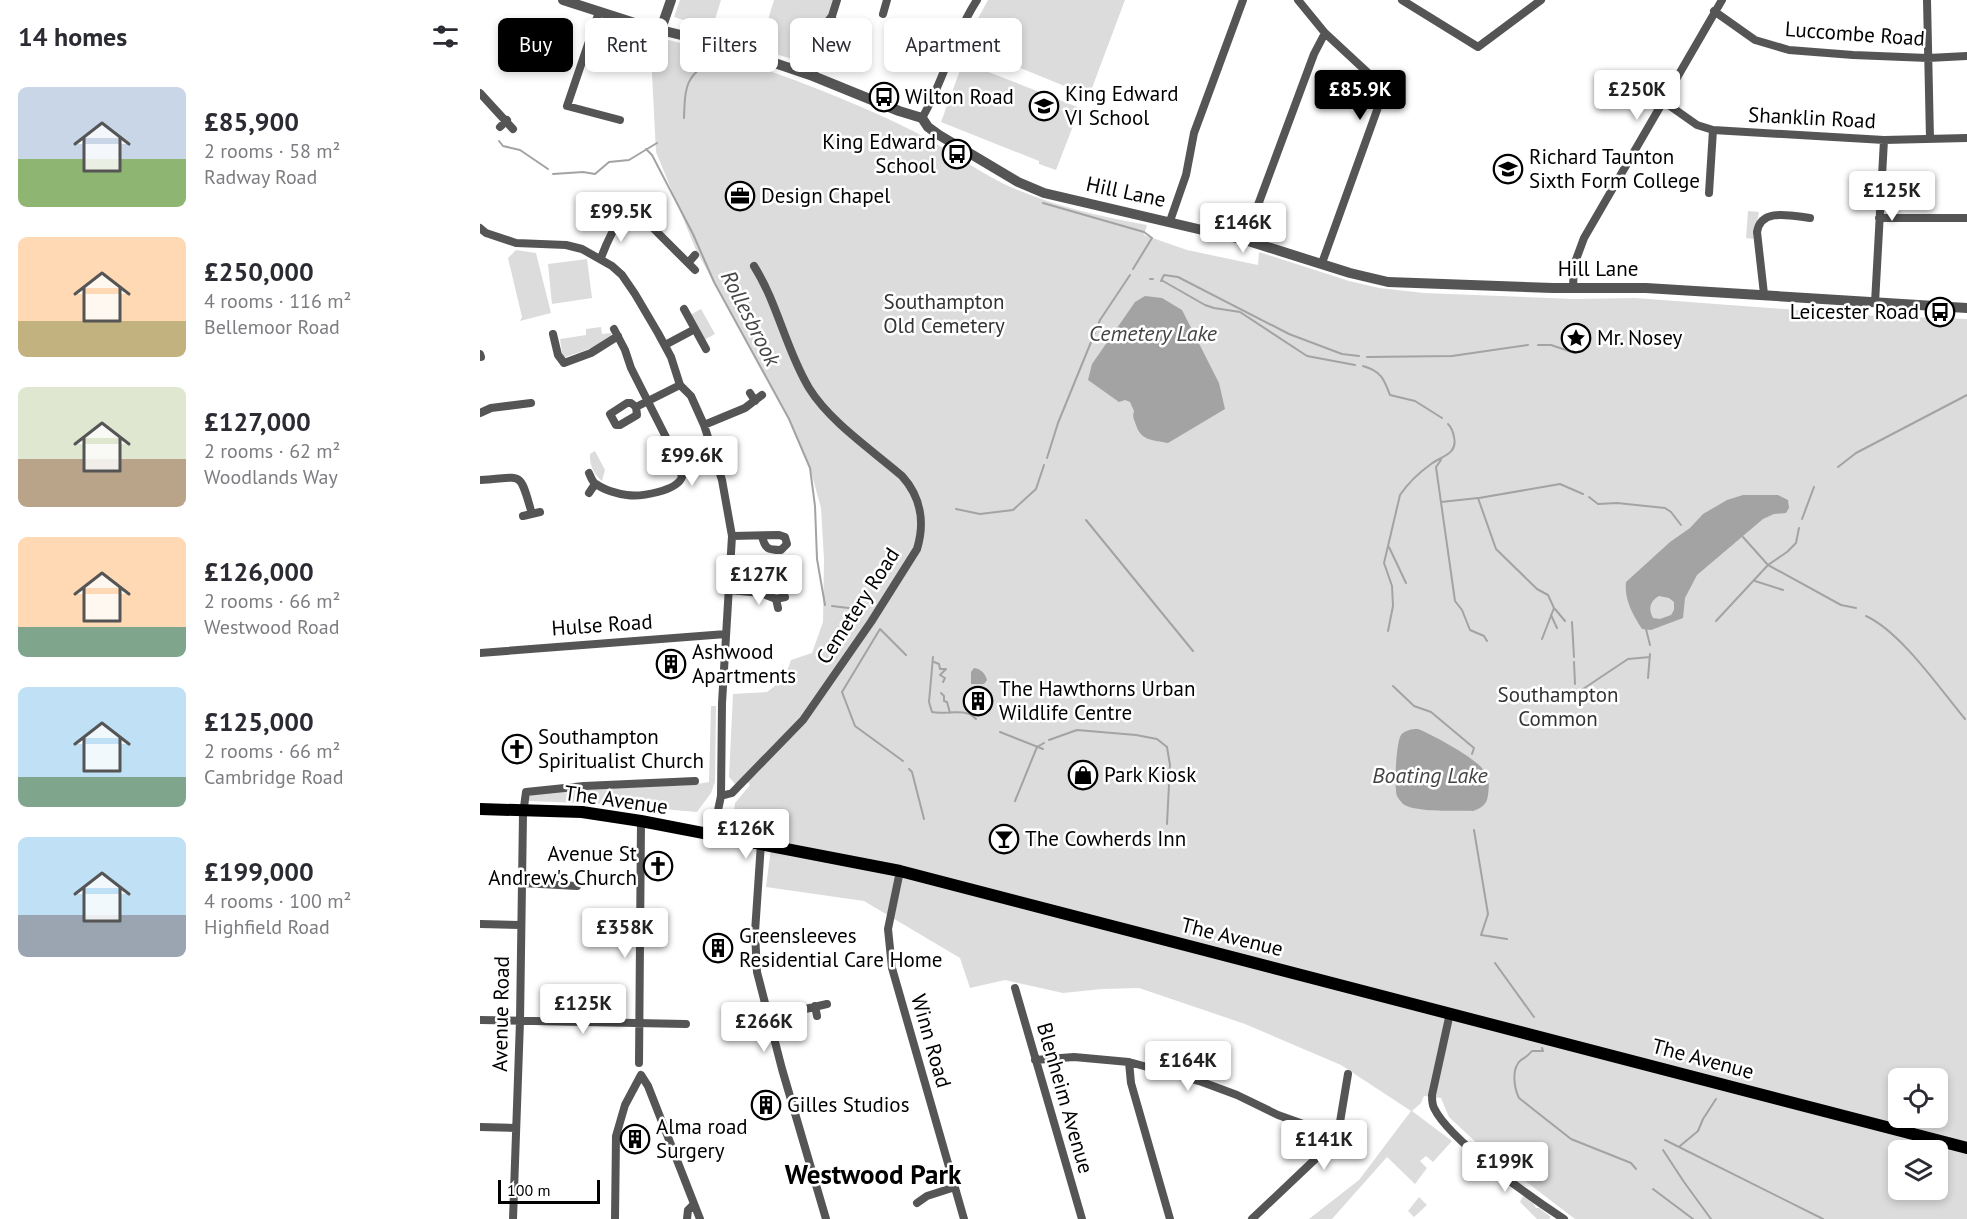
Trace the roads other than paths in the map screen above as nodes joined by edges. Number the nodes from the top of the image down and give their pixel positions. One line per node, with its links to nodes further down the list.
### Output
1 (563, 0): 13 (street, Hill Lane)
2 (671, 0): 16 (street)
3 (837, 0): 21 (street)
4 (887, 0): 14 (street)
5 (977, 0): 24 (street)
6 (1243, 0): 35 (street)
7 (1298, 0): 18 (street)
8 (1402, 0): 9 (street)
9 (1541, 0)
10 (1722, 0): 12 (street)
11 (1927, 0): 20 (street)
12 (1714, 11): 20 (street, Luccombe Road); 23 (street)
13 (599, 12): 15 (street, Hill Lane); 25 (street)
14 (883, 14)
15 (621, 18)
16 (665, 18)
17 (668, 31): 21 (street, Hill Lane)
18 (1325, 33): 37 (street); 41 (street)
19 (1967, 56): 20 (street, Luccombe Road)
20 (1928, 58): 29 (street)
21 (813, 76): 24 (street, Hill Lane)
22 (480, 93): 26 (street)
23 (1663, 101): 27 (street, Shanklin Road); 44 (street)
24 (922, 118): 35 (street, Hill Lane)
25 (620, 120)
26 (513, 129)
27 (1713, 130): 30 (street, Shanklin Road); 31 (street)
28 (1967, 138): 29 (street, Shanklin Road)
29 (1930, 139): 30 (street, Shanklin Road)
30 (1884, 140): 33 (street)
31 (1709, 193)
32 (1805, 215): 45 (street)
33 (1879, 218): 34 (street); 46 (street)
34 (1967, 218)
35 (1170, 221): 37 (street, Hill Lane)
36 (480, 228): 39 (street)
37 (1245, 240): 41 (street, Hill Lane)
38 (695, 255): 40 (street)
39 (601, 258): 40 (street); 51 (street)
40 (688, 263): 43 (street)
41 (1322, 263): 44 (street, Hill Lane)
42 (754, 266): 74 (street, Cemetery Road)
43 (695, 270)
44 (1573, 288): 45 (street, Hill Lane)
45 (1764, 294): 46 (street, Hill Lane)
46 (1875, 303): 47 (street, Hill Lane)
47 (1967, 308)
48 (684, 309): 49 (street)
49 (695, 329): 51 (street); 52 (street)
50 (553, 334): 55 (street)
51 (665, 345): 53 (street)
52 (706, 349)
53 (680, 385): 55 (street); 61 (street)
54 (756, 396): 61 (street)
55 (648, 402): 58 (street); 64 (street)
56 (531, 403): 57 (street)
57 (517, 405): 59 (street); 60 (street)
58 (636, 407)
59 (480, 413)
60 (519, 416)
61 (704, 425): 67 (street)
62 (589, 473): 64 (street)
63 (480, 480): 66 (street)
64 (595, 484): 65 (street)
65 (589, 493)
66 (532, 514)
67 (732, 536): 68 (street); 69 (street)
68 (762, 536)
69 (729, 591): 70 (street); 71 (street)
70 (780, 601)
71 (726, 634): 72 (street, Hulse Road); 74 (street)
72 (480, 653)
73 (695, 781): 76 (street)
74 (721, 796): 78 (street)
75 (480, 809): 76 (main road, The Avenue)
76 (524, 810): 77 (main road, The Avenue); 81 (street, Avenue Road)
77 (641, 821): 78 (main road, The Avenue); 93 (street)
78 (713, 834): 79 (main road, The Avenue)
79 (761, 843): 80 (main road, The Avenue); 90 (street)
80 (900, 871): 88 (main road, The Avenue); 103 (street, Winn Road)
81 (522, 883): 82 (street); 84 (street, Avenue Road)
82 (571, 883)
83 (480, 924): 84 (street)
84 (521, 925): 92 (street, Avenue Road)
85 (1015, 988): 95 (street, Blenheim Avenue)
86 (826, 1004): 87 (street)
87 (815, 1006): 89 (street); 90 (street)
88 (1450, 1013): 102 (main road, The Avenue); 115 (street)
89 (817, 1016)
90 (767, 1018): 110 (street)
91 (480, 1020): 92 (street)
92 (520, 1021): 93 (street); 100 (street, Avenue Road)
93 (638, 1023): 94 (street); 97 (street)
94 (686, 1024)
95 (1035, 1060): 96 (street); 112 (street, Blenheim Avenue)
96 (1129, 1062): 101 (street); 113 (street)
97 (639, 1063)
98 (1348, 1074): 101 (street)
99 (480, 1127): 100 (street)
100 (516, 1128): 106 (street, Avenue Road)
101 (1334, 1135): 114 (street)
102 (1967, 1148)
103 (955, 1187): 104 (street); 111 (street, Winn Road)
104 (917, 1203)
105 (694, 1204): 107 (street); 108 (street); 109 (street)
106 (513, 1219)
107 (615, 1219)
108 (687, 1219)
109 (700, 1219)
110 (826, 1219)
111 (964, 1219)
112 (1082, 1219)
113 (1170, 1219)
114 (1252, 1219)
115 (1564, 1219)

